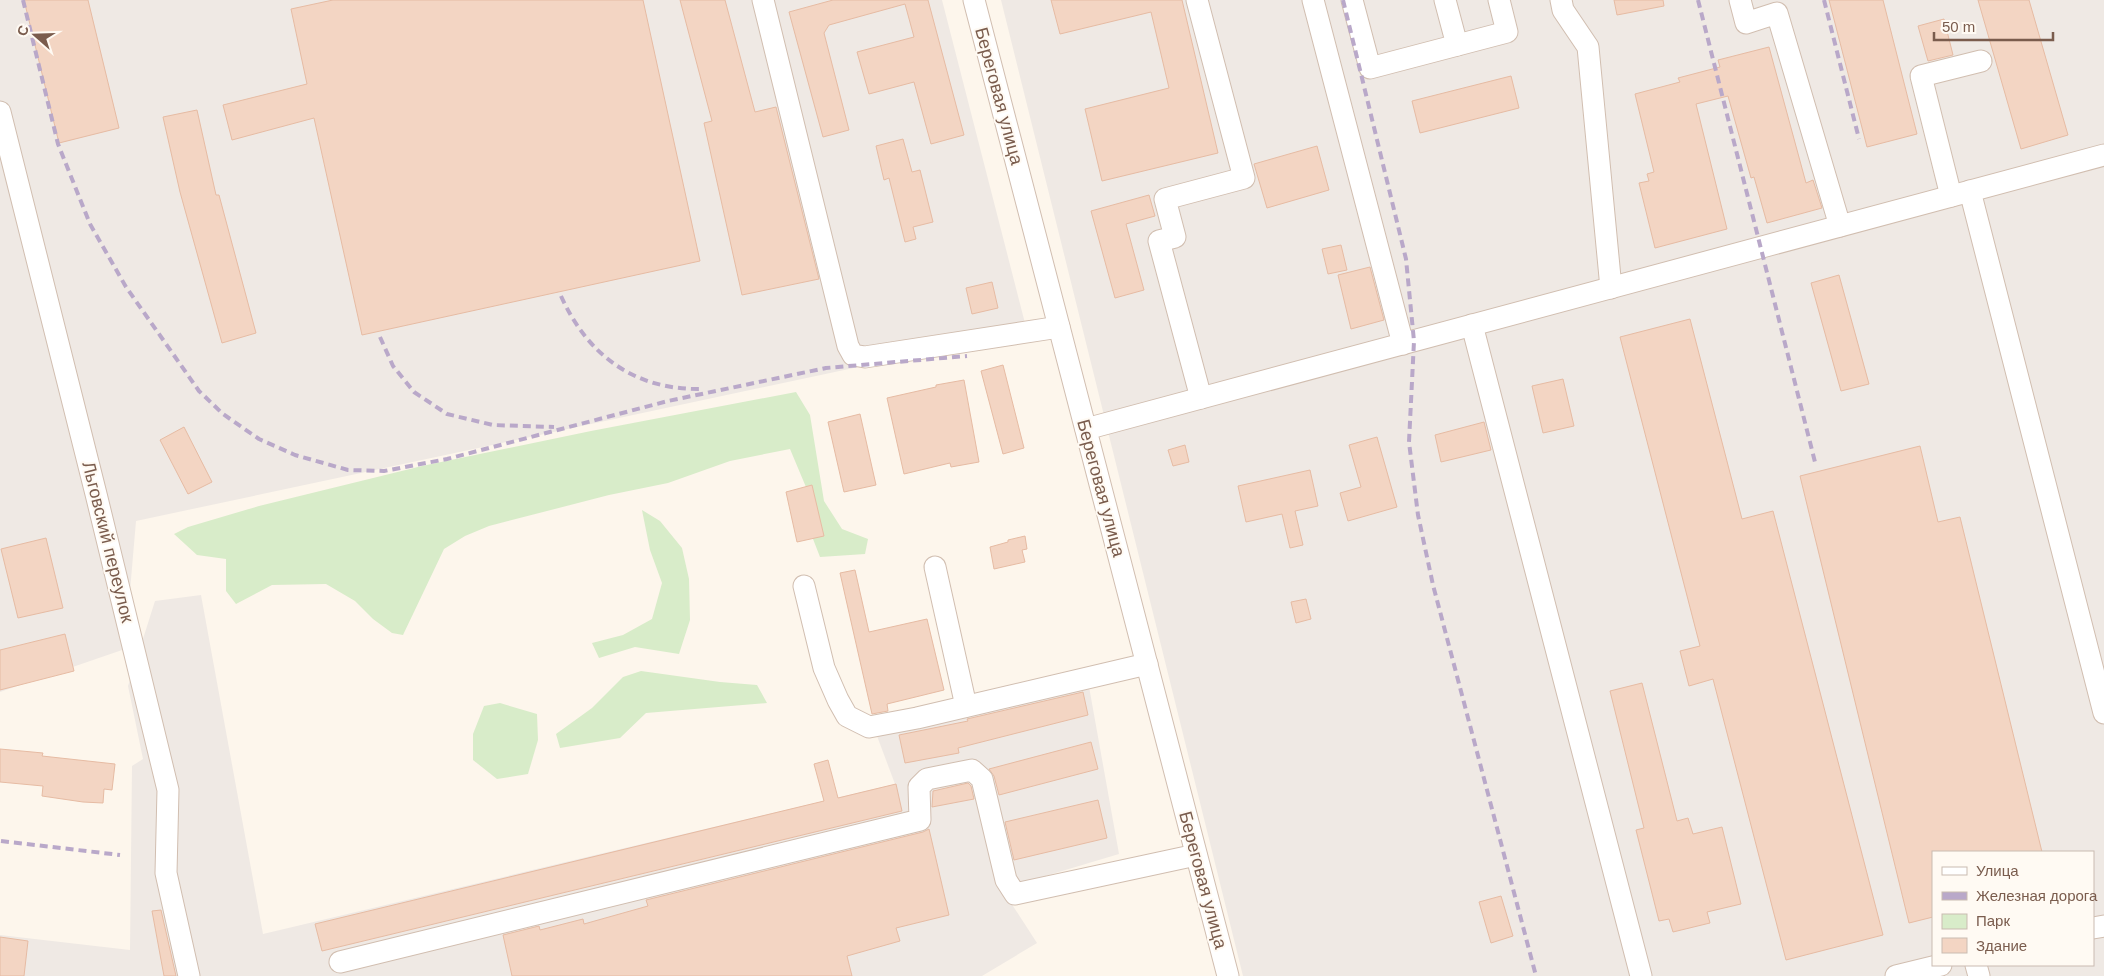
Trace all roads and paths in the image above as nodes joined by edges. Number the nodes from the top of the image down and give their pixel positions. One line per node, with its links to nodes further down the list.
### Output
1 (763, 0): 18 (street)
2 (974, 0): 18 (street, Береговая улица)
3 (1198, 0): 20 (street)
4 (1313, 0): 19 (street)
5 (1352, 0): 10 (street)
6 (1444, 0): 10 (street)
7 (1499, 0): 10 (street)
8 (1560, 0): 16 (street)
9 (1740, 0): 15 (street)
10 (1456, 45)
11 (1981, 61): 14 (street)
12 (0, 112): 30 (street, Льговский переулок)
13 (2104, 155): 14 (street)
14 (1960, 194): 15 (street); 26 (street)
15 (1840, 226): 16 (street)
16 (1611, 288): 17 (street)
17 (1472, 325): 19 (street); 32 (street)
18 (1059, 327): 21 (street, Береговая улица)
19 (1403, 344): 20 (street)
20 (1201, 398): 21 (street)
21 (1086, 429): 24 (street, Береговая улица)
22 (935, 567): 25 (street)
23 (804, 586): 25 (street)
24 (1147, 664): 25 (street); 27 (street, Береговая улица)
25 (966, 706)
26 (2104, 713)
27 (1196, 855): 28 (street); 31 (street, Береговая улица)
28 (340, 962)
29 (1937, 966): 33 (street)
30 (189, 976)
31 (1228, 976)
32 (1641, 976)
33 (1896, 976)

